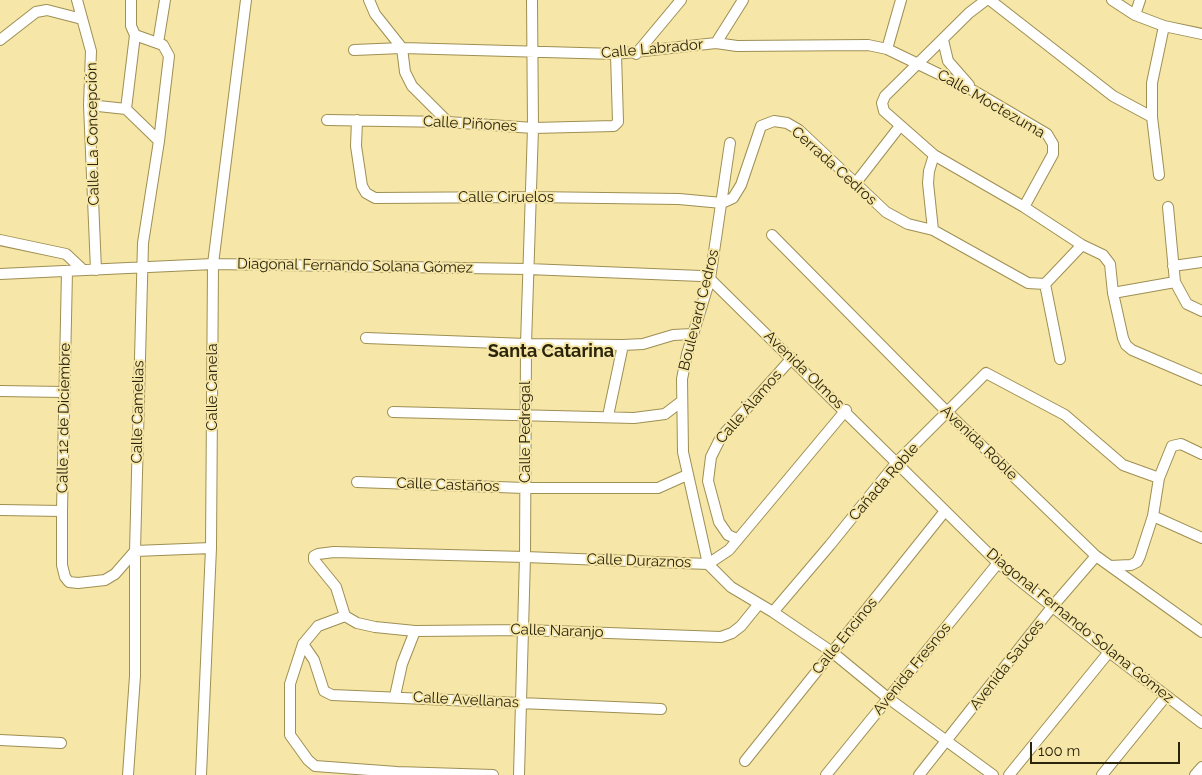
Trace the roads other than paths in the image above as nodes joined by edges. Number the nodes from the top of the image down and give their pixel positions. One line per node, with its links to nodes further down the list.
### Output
1 (77, 0): 14 (street, Calle La Concepción)
2 (131, 0): 17 (street)
3 (165, 0): 20 (street)
4 (246, 0): 52 (street, Calle Canela)
5 (369, 0): 22 (street)
6 (532, 0): 25 (street, Calle Pedregal)
7 (681, 0): 27 (street)
8 (743, 0): 21 (street)
9 (901, 0): 23 (street)
10 (988, 0): 19 (street); 32 (street)
11 (1112, 0): 13 (street)
12 (1140, 0): 13 (street)
13 (1135, 15): 15 (street)
14 (82, 19): 18 (street); 30 (street, Calle La Concepción)
15 (1164, 26): 16 (street); 32 (street)
16 (1202, 34)
17 (134, 36): 20 (street); 31 (street)
18 (0, 40)
19 (943, 40): 28 (street); 29 (street)
20 (158, 43): 38 (street, Calle Camelias)
21 (716, 43): 23 (street, Calle Labrador); 27 (street, Calle Labrador)
22 (402, 48): 24 (street, Calle Labrador); 25 (street, Calle Labrador); 35 (street)
23 (887, 49): 28 (street, Calle Labrador)
24 (354, 50)
25 (534, 54): 26 (street, Calle Labrador); 37 (street, Calle Pedregal)
26 (616, 54): 27 (street, Calle Labrador); 37 (street, Calle Piñones)
27 (636, 54)
28 (918, 62): 29 (street, Calle Moctezuma); 36 (street)
29 (974, 91): 45 (street, Calle Moctezuma)
30 (89, 105): 31 (street); 57 (street, Calle La Concepción)
31 (126, 109): 38 (street)
32 (1152, 117): 41 (street)
33 (327, 120): 34 (street, Calle Piñones)
34 (357, 120): 35 (street, Calle Piñones); 43 (street, Calle Ciruelos)
35 (448, 122): 37 (street, Calle Piñones)
36 (900, 126): 40 (street); 42 (street)
37 (533, 128): 43 (street, Calle Pedregal)
38 (159, 141): 55 (street, Calle Camelias)
39 (730, 143): 44 (street, Boulevard Cedros)
40 (934, 155): 45 (street); 47 (street)
41 (1159, 175)
42 (855, 184): 44 (street, Cerrada Cedros); 47 (street, Cerrada Cedros)
43 (529, 197): 44 (street, Calle Ciruelos); 56 (street, Calle Pedregal)
44 (722, 203): 60 (street, Boulevard Cedros)
45 (1024, 207): 50 (street)
46 (1168, 207): 53 (street)
47 (933, 230): 62 (street, Cerrada Cedros)
48 (772, 236): 77 (street, Avenida Roble)
49 (0, 240): 54 (street)
50 (1082, 245): 62 (street); 63 (street)
51 (1202, 262): 53 (street)
52 (213, 264): 55 (street, Diagonal Fernando Solana Gómez); 56 (street, Diagonal Fernando Solana Gómez); 92 (street, Calle Canela)
53 (1173, 266): 61 (street)
54 (82, 269): 57 (street, Diagonal Fernando Solana Gómez); 58 (street, Diagonal Fernando Solana Gómez)
55 (142, 269): 57 (street, Diagonal Fernando Solana Gómez); 93 (street, Calle Camelias)
56 (528, 269): 60 (street, Diagonal Fernando Solana Gómez); 67 (street, Calle Pedregal)
57 (96, 270)
58 (67, 271): 59 (street, Diagonal Fernando Solana Gómez); 73 (street, Calle 12 de Diciembre)
59 (0, 274)
60 (710, 279): 65 (street, Boulevard Cedros); 69 (street, Avenida Olmos)
61 (1175, 282): 63 (street); 64 (street)
62 (1045, 284): 70 (street)
63 (1113, 293): 71 (street)
64 (1202, 310)
65 (692, 334): 68 (street); 74 (street, Boulevard Cedros)
66 (366, 338): 67 (street)
67 (526, 344): 68 (street); 78 (street, Calle Pedregal)
68 (623, 345): 79 (street)
69 (792, 358): 75 (street, Avenida Olmos); 91 (street, Calle Álamos)
70 (1060, 359)
71 (1202, 380)
72 (0, 391): 73 (street)
73 (63, 392): 87 (street, Calle 12 de Diciembre)
74 (682, 401): 79 (street); 82 (street, Boulevard Cedros)
75 (846, 410): 81 (street, Avenida Olmos); 91 (street)
76 (393, 412): 78 (street)
77 (948, 413): 81 (street, Cañada Roble); 83 (street, Cañada Roble); 94 (street, Avenida Roble)
78 (525, 416): 79 (street); 85 (street, Calle Pedregal)
79 (608, 416)
80 (1202, 454): 83 (street)
81 (897, 462): 88 (street, Diagonal Fernando Solana Gómez); 101 (street, Cañada Roble)
82 (686, 476): 85 (street, Calle Castaños); 97 (street, Boulevard Cedros)
83 (1159, 478): 89 (street)
84 (358, 482): 85 (street, Calle Castaños)
85 (525, 488): 95 (street, Calle Pedregal)
86 (0, 510): 87 (street)
87 (62, 511): 93 (street, Calle 12 de Diciembre)
88 (945, 511): 96 (street, Diagonal Fernando Solana Gómez); 107 (street, Calle Encinos)
89 (1153, 516): 90 (street); 98 (street)
90 (1202, 538)
91 (737, 539): 97 (street)
92 (211, 548): 93 (street); 121 (street, Calle Canela)
93 (135, 551): 120 (street, Calle Camelias)
94 (1096, 556): 98 (street, Avenida Roble); 100 (street, Avenida Sauces)
95 (525, 557): 97 (street, Calle Duraznos); 102 (street, Calle Duraznos); 105 (street, Calle Pedregal)
96 (998, 563): 100 (street, Diagonal Fernando Solana Gómez); 111 (street, Avenida Fresnos)
97 (708, 564): 99 (street, Calle Duraznos)
98 (1110, 566): 103 (street, Avenida Roble)
99 (758, 605): 101 (street, Calle Duraznos); 105 (street, Calle Naranjo)
100 (1052, 607): 108 (street, Diagonal Fernando Solana Gómez); 116 (street, Avenida Sauces)
101 (772, 612): 107 (street, Calle Duraznos)
102 (345, 616): 104 (street, Calle Naranjo); 106 (street)
103 (1199, 627)
104 (416, 630): 105 (street, Calle Naranjo); 109 (street)
105 (524, 630): 112 (street, Calle Pedregal)
106 (303, 644): 109 (street, Calle Avellanas); 122 (street)
107 (832, 652): 111 (street, Calle Duraznos); 118 (street, Calle Encinos)
108 (1109, 652): 110 (street, Diagonal Fernando Solana Gómez); 127 (street)
109 (396, 696): 112 (street, Calle Avellanas)
110 (1166, 696): 114 (street, Diagonal Fernando Solana Gómez); 128 (street)
111 (888, 698): 116 (street, Calle Duraznos); 124 (street, Avenida Fresnos)
112 (521, 703): 113 (street, Calle Avellanas); 123 (street, Calle Pedregal)
113 (661, 709)
114 (1202, 723)
115 (0, 740): 117 (street)
116 (946, 742): 125 (street, Avenida Sauces); 126 (street, Calle Duraznos)
117 (61, 743)
118 (745, 761)
119 (1202, 767): 129 (street)
120 (128, 775)
121 (201, 775)
122 (493, 775)
123 (519, 775)
124 (826, 775)
125 (919, 775)
126 (993, 775)
127 (1009, 775)
128 (1102, 775)
129 (1195, 775)

